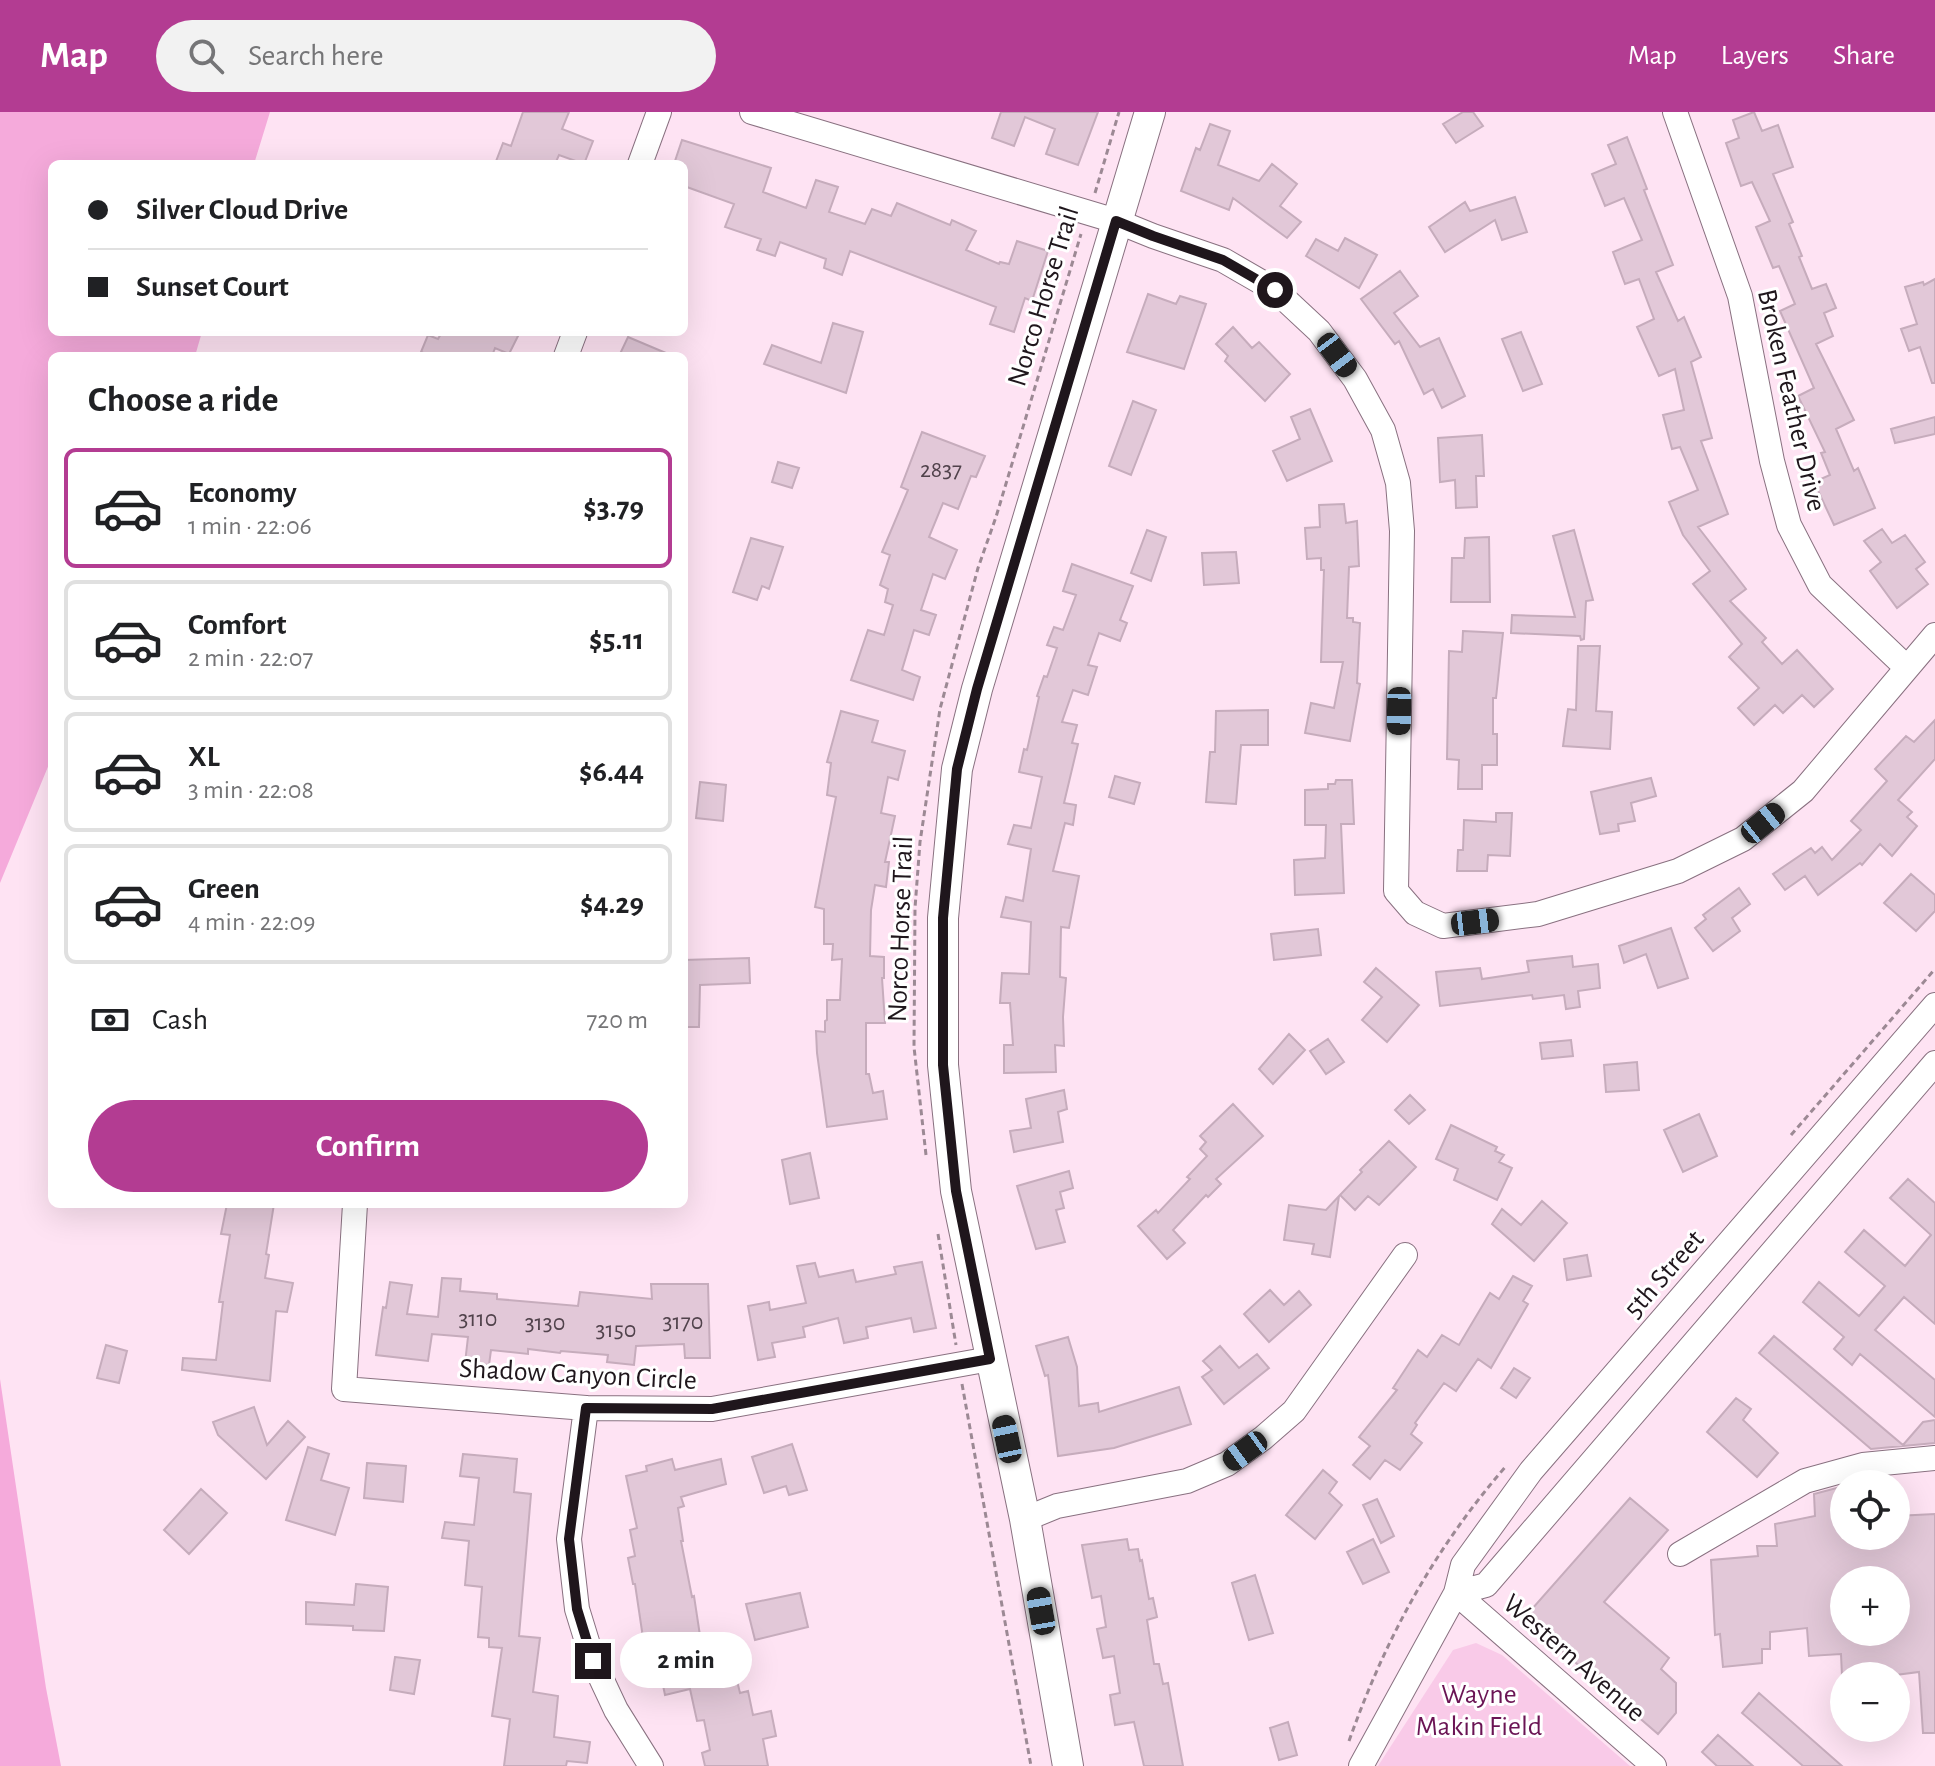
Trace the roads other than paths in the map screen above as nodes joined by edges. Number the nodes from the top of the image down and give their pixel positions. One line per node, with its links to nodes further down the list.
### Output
1 (659, 112): 5 (street)
2 (752, 112): 6 (street)
3 (1150, 112): 6 (main road)
4 (1675, 112): 8 (street, Broken Feather Drive)
5 (641, 160)
6 (1102, 217): 8 (street); 13 (main road)
7 (1935, 635): 8 (street)
8 (1906, 667)
9 (1935, 1005): 18 (street, 5th Street)
10 (1935, 1063): 18 (street)
11 (355, 1208): 14 (street, Shadow Canyon Circle)
12 (1405, 1255): 16 (street)
13 (990, 1359): 14 (street, Shadow Canyon Circle); 16 (main road)
14 (586, 1408): 19 (street)
15 (1935, 1458): 17 (street)
16 (1025, 1519): 20 (main road)
17 (1680, 1554)
18 (1456, 1593): 21 (street, 5th Street); 22 (street, Western Avenue)
19 (651, 1766)
20 (1068, 1766)
21 (1361, 1766)
22 (1654, 1766)

